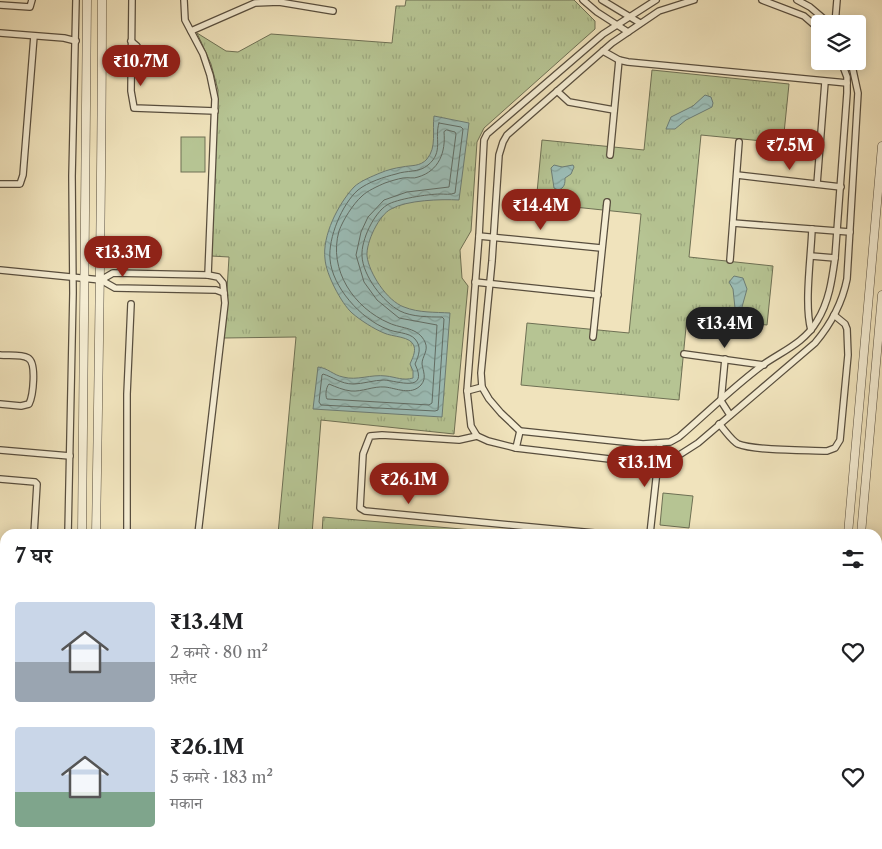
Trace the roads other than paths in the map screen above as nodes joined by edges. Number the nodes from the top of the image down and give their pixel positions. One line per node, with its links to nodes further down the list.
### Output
1 (32, 0): 14 (street)
2 (76, 0): 27 (street)
3 (87, 0): 58 (street)
4 (102, 0): 59 (street)
5 (132, 0): 36 (street)
6 (184, 0): 23 (street)
7 (583, 0): 22 (street)
8 (602, 0): 19 (street)
9 (694, 0): 16 (street)
10 (762, 0): 20 (street)
11 (796, 0): 17 (street)
12 (837, 0): 18 (street)
13 (653, 1): 16 (street); 19 (street)
14 (0, 5)
15 (333, 11): 23 (street)
16 (652, 14): 21 (street)
17 (819, 15)
18 (836, 15)
19 (631, 17): 21 (street); 22 (street)
20 (811, 22)
21 (640, 23): 24 (street)
22 (618, 25): 24 (street); 49 (street)
23 (191, 31): 36 (street)
24 (628, 32): 28 (street)
25 (0, 33): 26 (street)
26 (34, 36): 27 (street); 41 (street)
27 (76, 39): 57 (street)
28 (603, 51): 29 (street); 34 (street)
29 (619, 60): 32 (street); 35 (street)
30 (843, 70): 33 (street)
31 (853, 70): 48 (street)
32 (825, 82): 33 (street); 42 (street)
33 (847, 83): 43 (street)
34 (557, 91): 35 (street); 50 (street)
35 (614, 110): 39 (street)
36 (216, 111): 56 (street)
37 (739, 142): 40 (street)
38 (882, 146): 95 (street)
39 (610, 155)
40 (737, 175): 42 (street); 45 (street)
41 (0, 184)
42 (817, 184): 43 (street)
43 (841, 187): 47 (street)
44 (607, 202): 51 (street)
45 (733, 223): 46 (street); 54 (street)
46 (812, 230): 47 (street); 52 (street)
47 (838, 231): 48 (street); 53 (street)
48 (850, 232): 66 (street)
49 (479, 236): 50 (street); 60 (street)
50 (494, 237): 51 (street); 61 (street)
51 (601, 248): 63 (street)
52 (811, 256): 53 (street); 67 (street)
53 (835, 258): 67 (street)
54 (730, 260)
55 (0, 270): 57 (street)
56 (208, 275): 59 (street); 62 (street)
57 (72, 277): 58 (street); 84 (street)
58 (85, 278): 59 (street); 89 (street)
59 (101, 280): 62 (street); 90 (street)
60 (475, 282): 61 (street); 74 (street)
61 (490, 284): 63 (street); 73 (street)
62 (224, 293): 92 (street)
63 (598, 295): 68 (street)
64 (882, 295): 96 (street)
65 (131, 304): 91 (street)
66 (834, 315): 77 (street); 78 (street)
67 (811, 330): 72 (street)
68 (593, 337)
69 (684, 354): 71 (street)
70 (0, 355): 76 (street)
71 (725, 360): 72 (street); 75 (street)
72 (764, 365): 75 (street)
73 (482, 387): 74 (street); 79 (street)
74 (468, 391): 80 (street)
75 (721, 401): 77 (street); 81 (street)
76 (0, 404)
77 (730, 415): 78 (street)
78 (719, 424): 85 (street)
79 (520, 430): 81 (street); 82 (street)
80 (477, 436): 82 (street); 93 (street)
81 (660, 443): 85 (street)
82 (516, 448): 85 (street)
83 (0, 450): 84 (street)
84 (70, 456): 88 (street)
85 (659, 463): 94 (street)
86 (0, 478): 87 (street)
87 (34, 529)
88 (68, 529)
89 (82, 529)
90 (96, 529)
91 (128, 529)
92 (199, 529)
93 (553, 529)
94 (651, 529)
95 (848, 529)
96 (861, 529)

